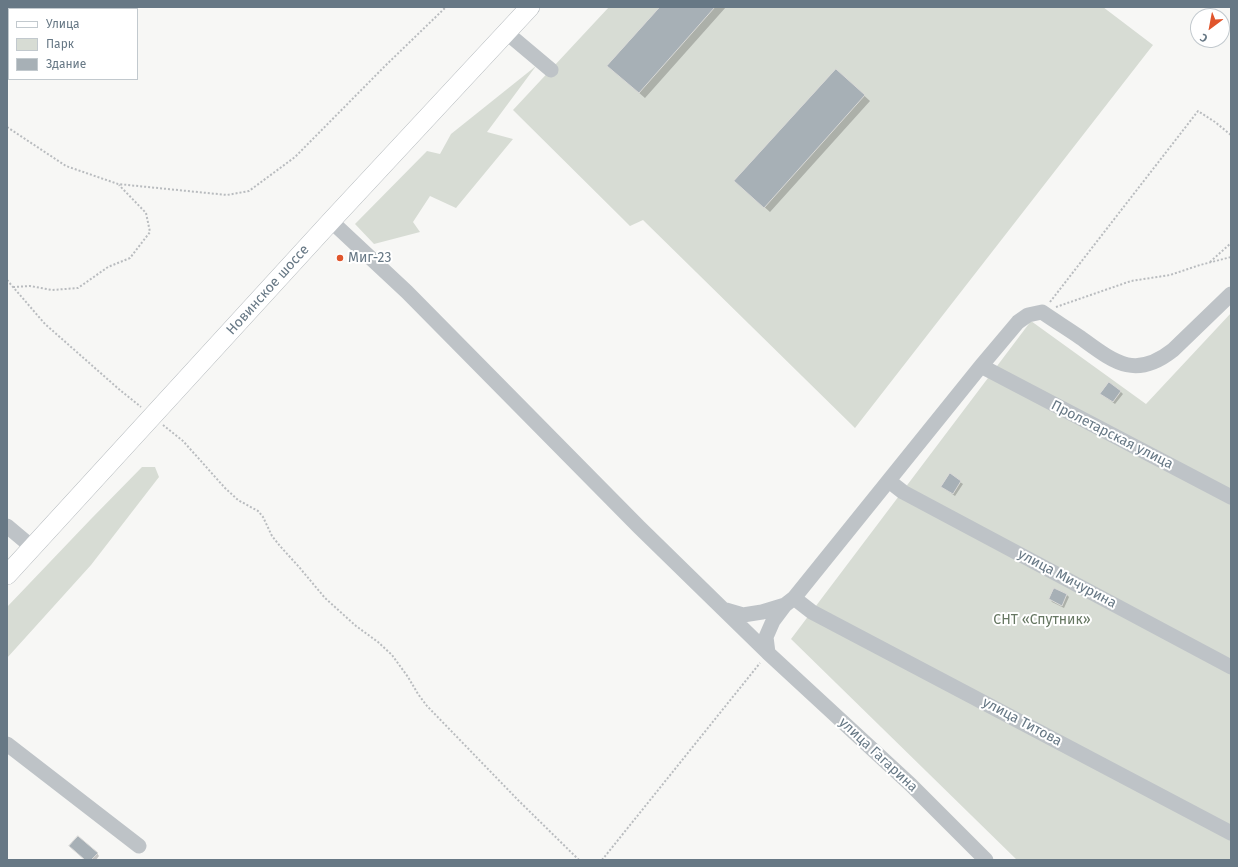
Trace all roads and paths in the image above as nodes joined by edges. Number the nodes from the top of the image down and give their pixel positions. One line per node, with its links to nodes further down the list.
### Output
1 (446, 7): 7 (path)
2 (530, 7): 3 (main road, Новинское шоссе)
3 (507, 32): 4 (street); 8 (main road, Новинское шоссе)
4 (551, 70)
5 (7, 127): 7 (path)
6 (1231, 135): 15 (path)
7 (118, 184): 13 (path)
8 (331, 221): 17 (main road, Новинское шоссе); 24 (street, улица Гагарина)
9 (1231, 243): 11 (path)
10 (1231, 257): 11 (path)
11 (1209, 263): 15 (path)
12 (7, 280): 13 (path)
13 (13, 287): 17 (path)
14 (1231, 294): 15 (street)
15 (1042, 312): 16 (street)
16 (987, 369): 18 (street); 19 (street, Пролетарская улица)
17 (153, 416): 21 (main road, Новинское шоссе); 30 (path)
18 (889, 481): 23 (street); 26 (street, улица Мичурина)
19 (1231, 497)
20 (7, 526): 21 (street)
21 (32, 547): 22 (main road, Новинское шоссе)
22 (7, 575)
23 (789, 602): 24 (street); 25 (street); 28 (street, улица Титова)
24 (724, 610): 25 (street, улица Гагарина)
25 (768, 652): 31 (path); 32 (street, улица Гагарина)
26 (1231, 667)
27 (7, 744): 29 (street)
28 (1231, 833)
29 (140, 846)
30 (579, 860)
31 (602, 860)
32 (986, 860)

